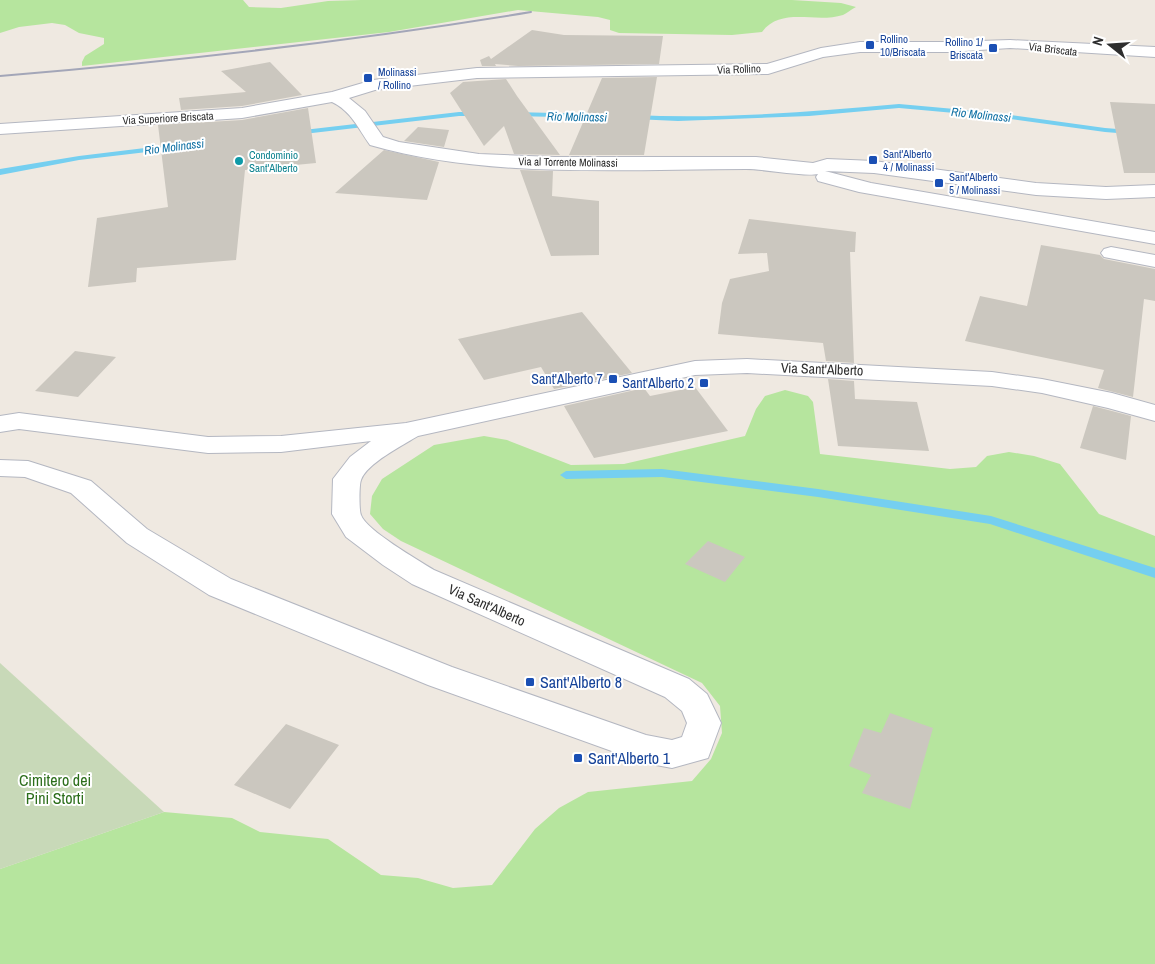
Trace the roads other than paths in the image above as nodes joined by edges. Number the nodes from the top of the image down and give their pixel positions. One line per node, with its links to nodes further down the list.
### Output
1 (1010, 44): 2 (street, Via Rollino); 3 (street, Via Briscata); 4 (street, Via Rollino)
2 (1155, 52)
3 (1097, 55)
4 (339, 99): 5 (street, Via Superiore Briscata); 6 (street, Via al Torrente Molinassi)
5 (0, 129)
6 (814, 169): 7 (street); 8 (street)
7 (1155, 191)
8 (1155, 238)
9 (1112, 253): 10 (street)
10 (1155, 261)
11 (1018, 364): 12 (street)
12 (1155, 393)
13 (1155, 412): 15 (street, Via Sant'Alberto)
14 (0, 424): 15 (street)
15 (409, 430): 16 (street, Via Sant'Alberto)
16 (0, 468)

